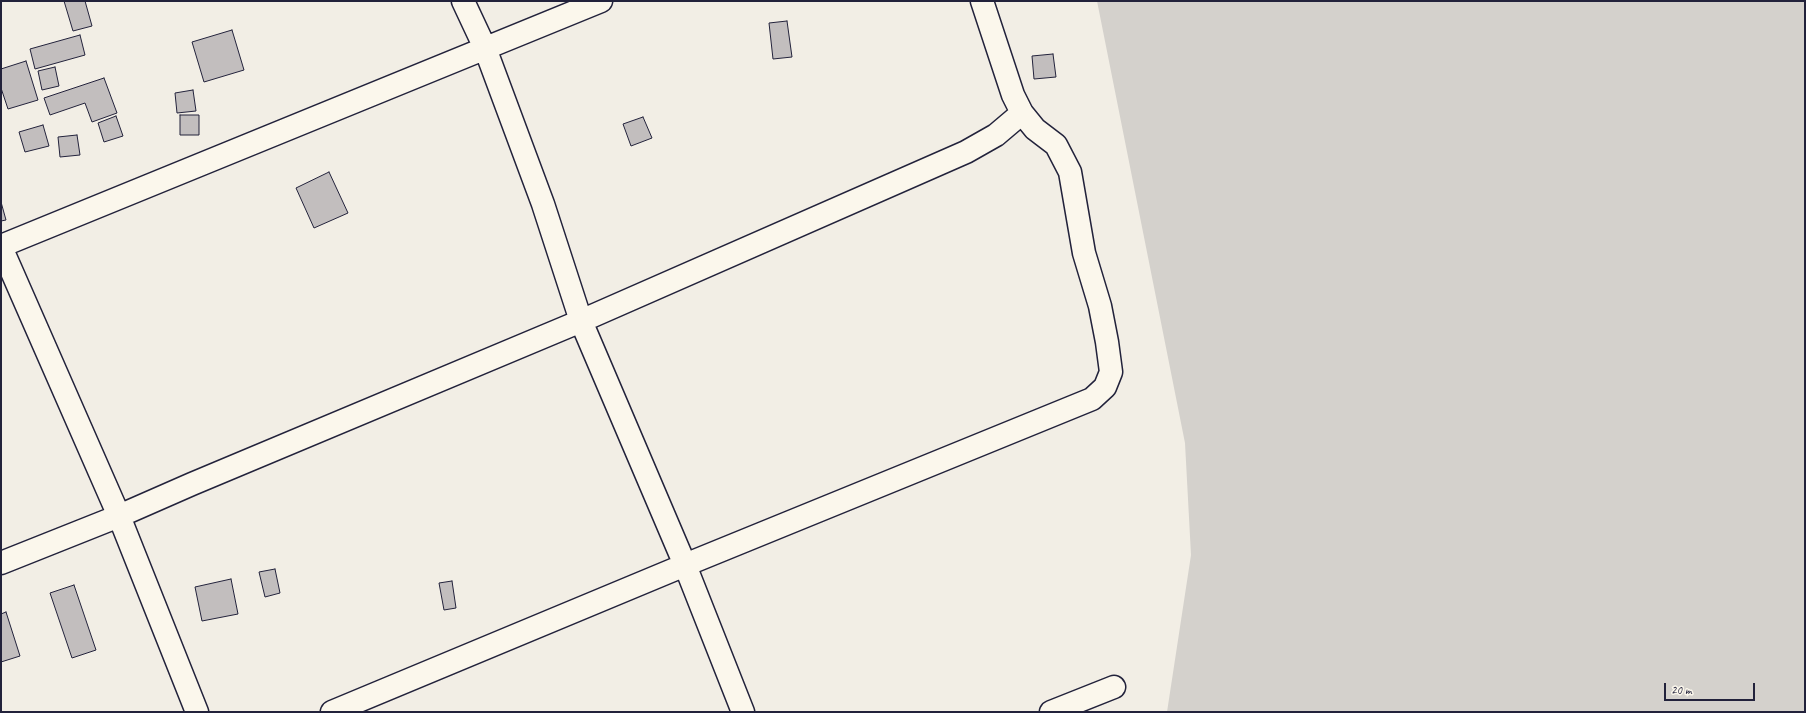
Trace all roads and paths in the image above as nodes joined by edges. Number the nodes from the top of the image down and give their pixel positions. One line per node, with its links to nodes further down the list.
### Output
1 (463, 1): 4 (street)
2 (601, 1): 4 (street)
3 (982, 1): 5 (street)
4 (485, 48): 6 (street); 7 (street)
5 (1022, 113): 7 (street); 10 (street)
6 (1, 246): 8 (street)
7 (581, 321): 8 (street); 10 (street)
8 (119, 516): 9 (street); 12 (street)
9 (1, 563)
10 (685, 565): 13 (street); 14 (street)
11 (1114, 687): 15 (street)
12 (197, 712)
13 (332, 712)
14 (744, 712)
15 (1051, 712)

